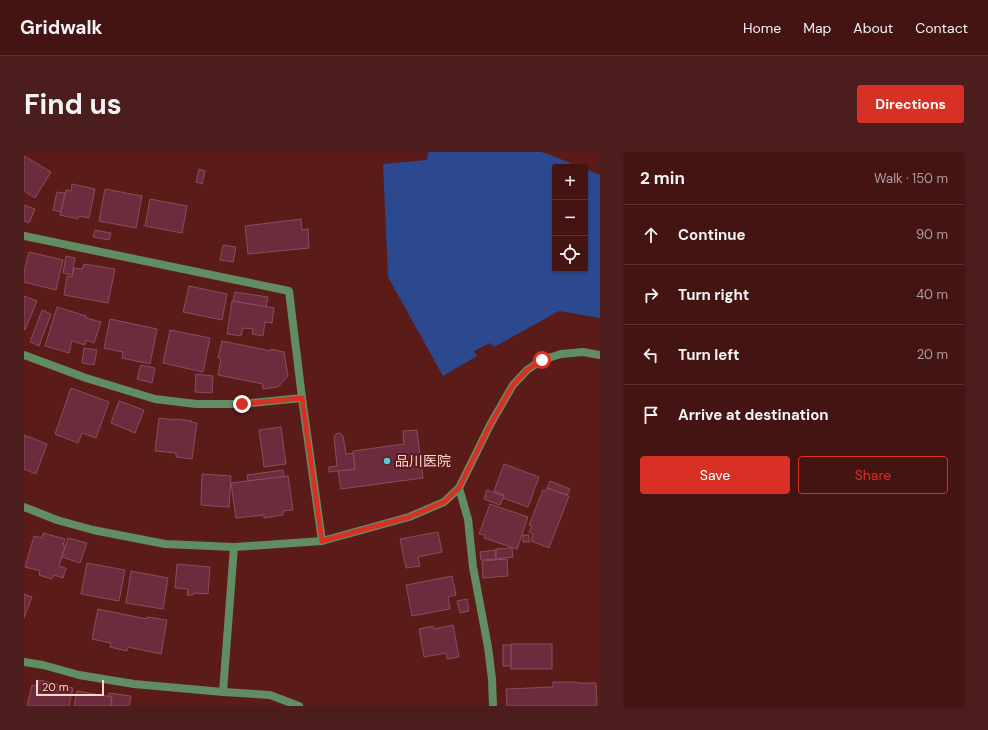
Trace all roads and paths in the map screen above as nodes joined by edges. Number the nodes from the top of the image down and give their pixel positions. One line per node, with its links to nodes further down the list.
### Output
1 (24, 236): 4 (street)
2 (24, 355): 4 (street)
3 (600, 355): 5 (street)
4 (302, 398): 7 (street)
5 (459, 488): 7 (street); 12 (street)
6 (24, 507): 8 (street)
7 (322, 541): 8 (street)
8 (234, 547): 10 (street)
9 (24, 663): 10 (street)
10 (223, 692): 11 (street)
11 (299, 706)
12 (493, 706)

